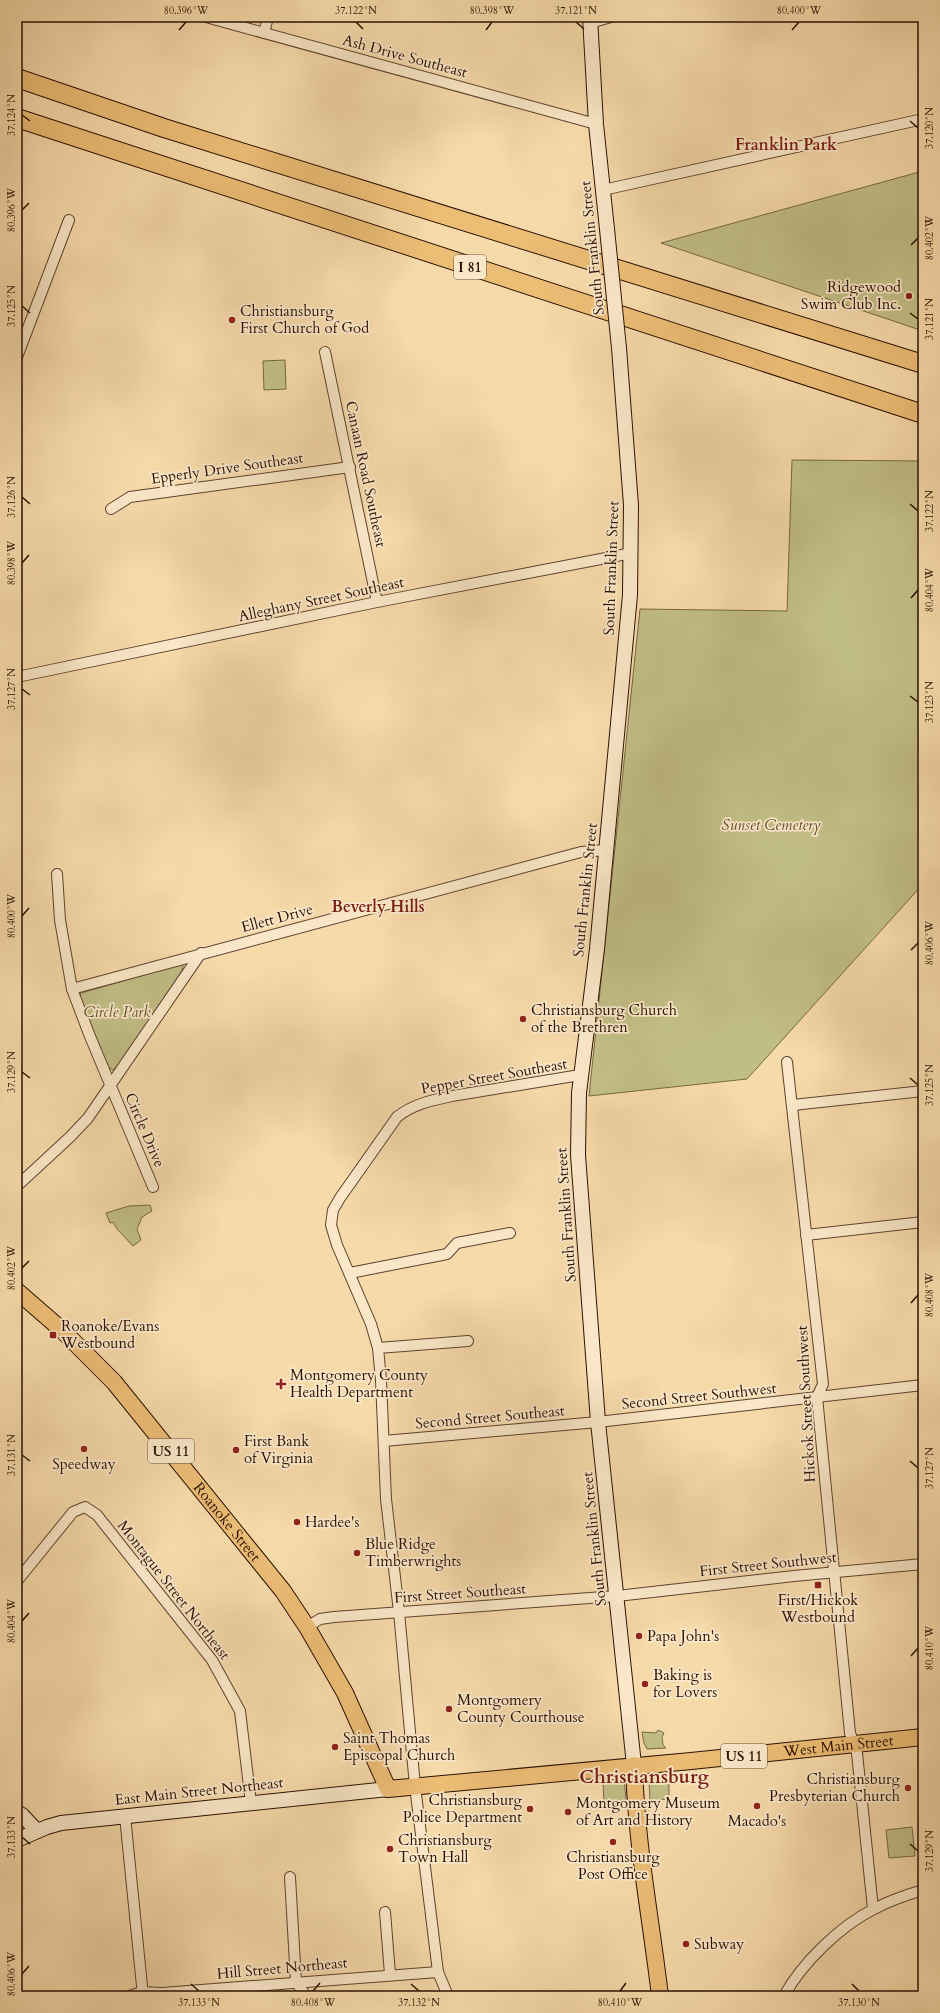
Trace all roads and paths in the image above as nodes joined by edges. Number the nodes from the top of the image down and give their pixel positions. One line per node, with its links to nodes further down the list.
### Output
1 (206, 17): 5 (street, Ash Drive Southeast)
2 (268, 17): 5 (street)
3 (612, 17): 4 (street)
4 (590, 20): 9 (main road, South Franklin Street)
5 (264, 33): 9 (street, Ash Drive Southeast)
6 (17, 78): 14 (highway)
7 (17, 118): 15 (highway, I 81)
8 (923, 119): 10 (street)
9 (596, 124): 10 (main road, South Franklin Street)
10 (603, 190): 18 (main road, South Franklin Street, bridge)
11 (68, 220): 13 (street)
12 (324, 352): 16 (street, Canaan Road Southeast)
13 (17, 356)
14 (923, 364)
15 (923, 414)
16 (350, 467): 17 (street, Epperly Drive Southeast); 19 (street, Canaan Road Southeast)
17 (111, 509)
18 (632, 553): 19 (street, Alleghany Street Southeast); 21 (main road, South Franklin Street)
19 (377, 602): 20 (street, Alleghany Street Southeast)
20 (17, 677)
21 (606, 850): 23 (street, Ellett Drive); 26 (main road, South Franklin Street)
22 (56, 874): 24 (street, Circle Drive)
23 (201, 953): 24 (street, Ellett Drive); 27 (street)
24 (72, 989): 27 (street, Circle Drive)
25 (787, 1062): 29 (street, Hickok Street Southwest)
26 (580, 1075): 35 (street, Pepper Street Southeast); 41 (main road, South Franklin Street)
27 (110, 1084): 30 (street); 31 (street, Circle Drive)
28 (923, 1091): 29 (street)
29 (793, 1105): 34 (street, Hickok Street Southwest)
30 (17, 1186)
31 (153, 1188)
32 (923, 1222): 34 (street)
33 (510, 1233): 35 (street)
34 (806, 1235): 40 (street, Hickok Street Southwest)
35 (350, 1273): 38 (street, Pepper Street Southeast)
36 (18, 1294): 48 (main road, Roanoke Street / US 11)
37 (468, 1341): 38 (street)
38 (378, 1348): 42 (street, Pepper Street Southeast)
39 (923, 1386): 40 (street, Second Street Southwest)
40 (817, 1397): 41 (street, Second Street Southwest); 44 (street, Hickok Street Southwest)
41 (598, 1422): 42 (street, Second Street Southeast); 46 (main road, South Franklin Street)
42 (384, 1441): 47 (street, Pepper Street Southeast)
43 (923, 1564): 44 (street, First Street Southwest)
44 (834, 1572): 46 (street, First Street Southwest); 50 (street, Hickok Street Southwest)
45 (17, 1580): 54 (street, Montague Street Northeast)
46 (617, 1596): 47 (street, First Street Southeast); 51 (main road, South Franklin Street)
47 (400, 1612): 48 (street, First Street Southeast); 52 (street, Pepper Street Southeast)
48 (307, 1627): 53 (main road, Roanoke Street / US 11)
49 (923, 1737): 50 (main road, West Main Street / US 11)
50 (854, 1744): 51 (main road, West Main Street / US 11); 61 (street, Hickok Street Southwest)
51 (634, 1765): 52 (main road, US 11); 70 (main road)
52 (415, 1786): 53 (main road, US 11); 63 (street, Pepper Street Southeast)
53 (388, 1789): 54 (main road, East Main Street Northeast)
54 (251, 1803): 56 (main road, East Main Street Northeast)
55 (17, 1812): 57 (main road)
56 (125, 1816): 57 (main road, East Main Street Northeast); 66 (street)
57 (37, 1831): 58 (main road, East Main Street Northeast)
58 (17, 1840)
59 (290, 1878): 65 (street)
60 (923, 1890): 61 (street)
61 (873, 1909): 71 (street)
62 (385, 1912): 64 (street)
63 (438, 1972): 64 (street, Hill Street Northeast); 69 (street, Pepper Street Southeast)
64 (390, 1974): 65 (street, Hill Street Northeast)
65 (296, 1982): 66 (street, Hill Street Northeast); 68 (street)
66 (142, 1994): 67 (street, Hill Street Northeast)
67 (129, 1996)
68 (306, 1996)
69 (448, 1996)
70 (660, 1996)
71 (784, 1996)

